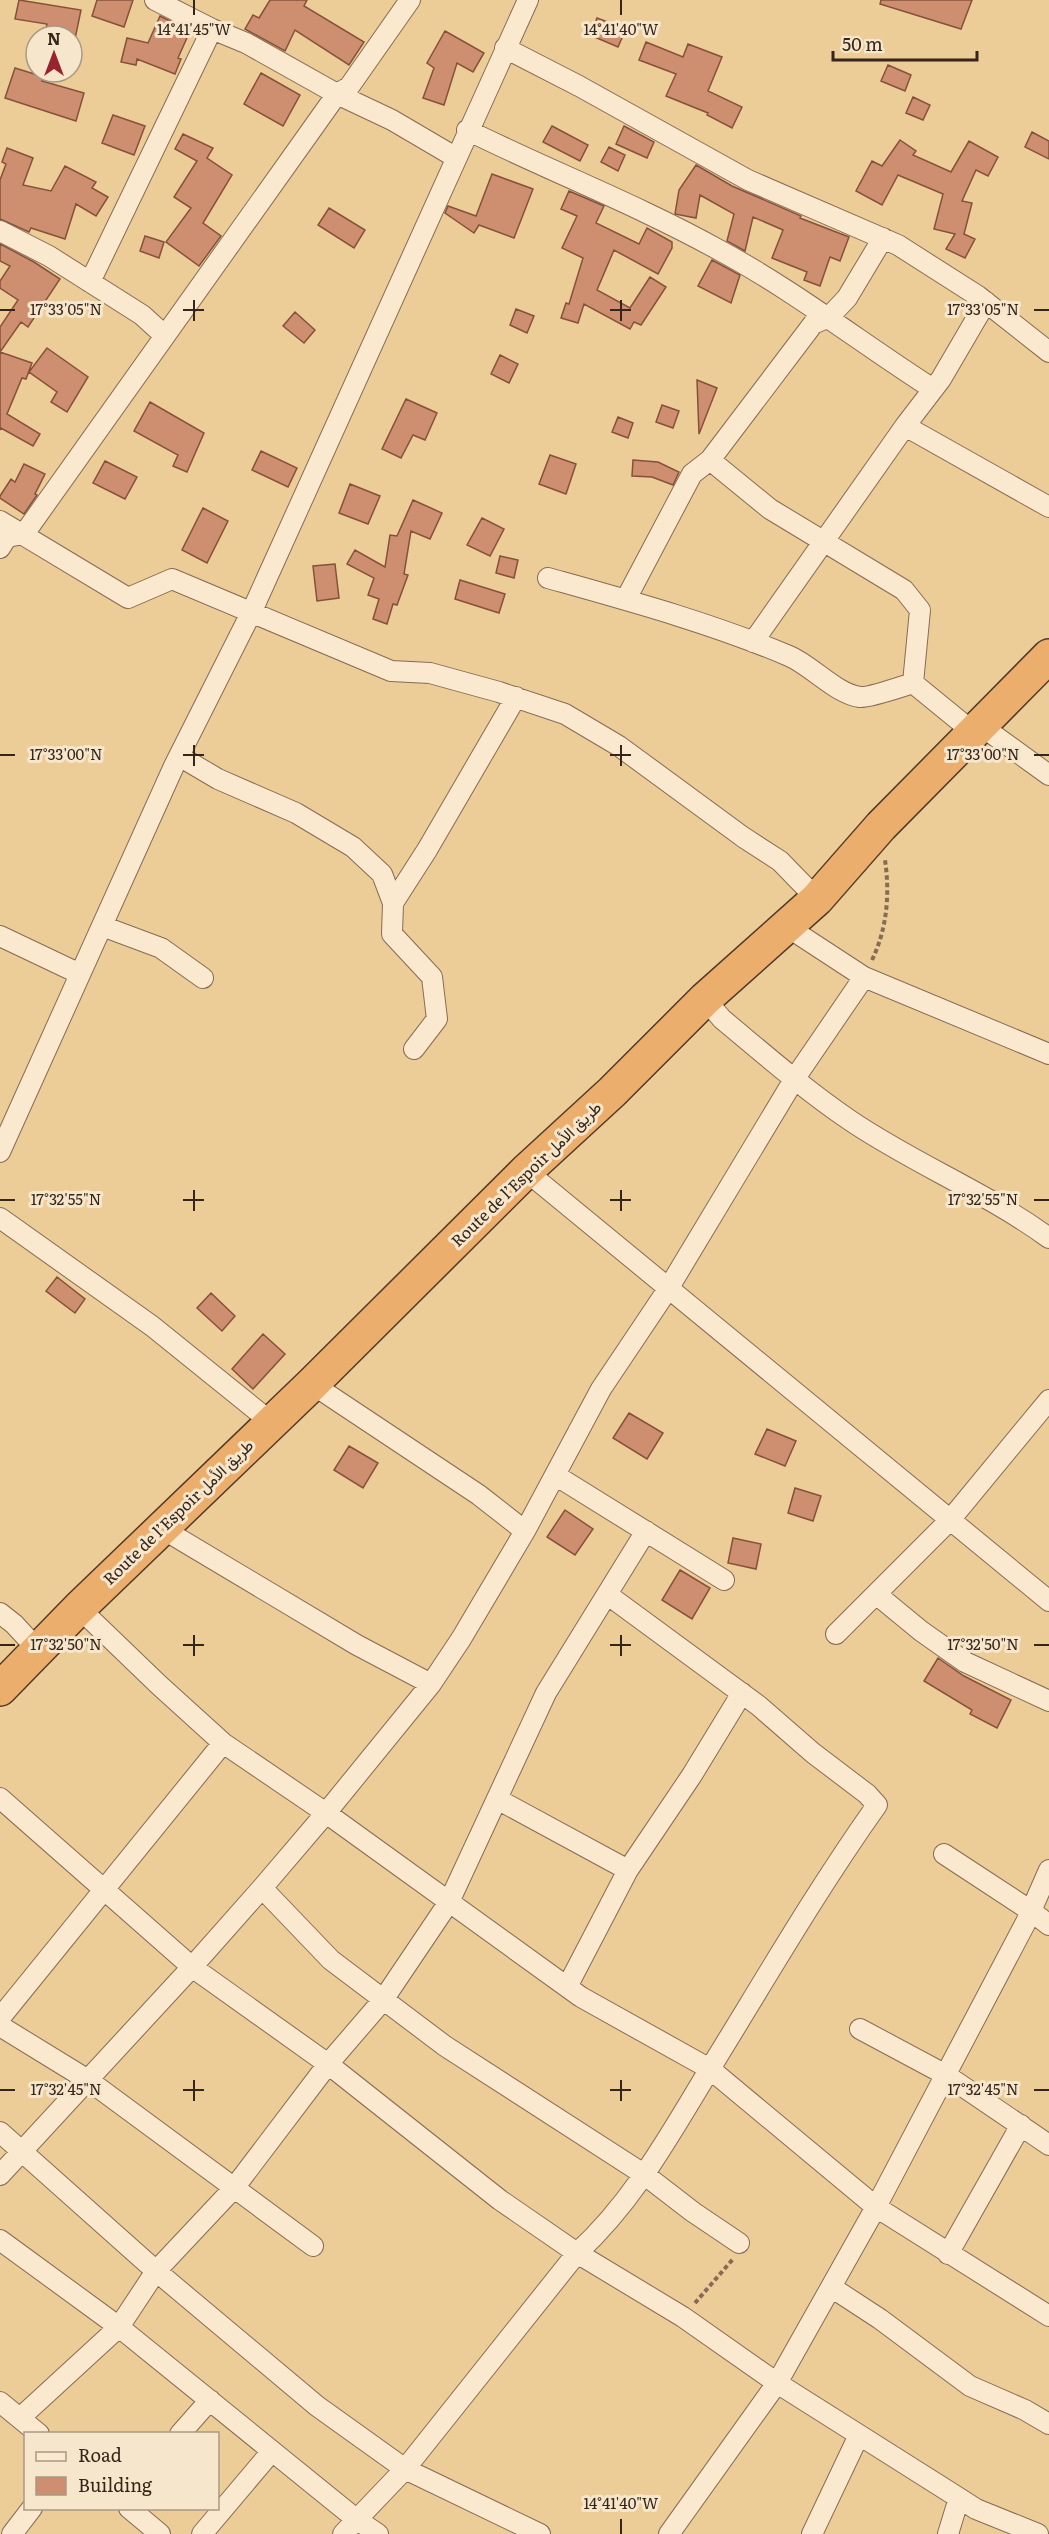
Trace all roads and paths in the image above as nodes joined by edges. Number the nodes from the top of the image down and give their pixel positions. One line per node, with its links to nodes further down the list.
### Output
1 (155, 0): 4 (street)
2 (410, 0): 7 (street)
3 (528, 0): 6 (street)
4 (182, 6): 5 (street)
5 (212, 29): 7 (street); 12 (street)
6 (505, 48): 8 (street); 11 (street)
7 (337, 94): 9 (street); 15 (street)
8 (467, 130): 9 (street); 14 (street)
9 (455, 157): 27 (street)
10 (0, 231): 12 (street)
11 (883, 238): 13 (street); 14 (street)
12 (90, 282): 15 (street)
13 (986, 302): 16 (street); 17 (street)
14 (829, 317): 17 (street); 19 (street)
15 (164, 335): 22 (street)
16 (1049, 352)
17 (933, 389): 18 (street)
18 (905, 426): 20 (street); 23 (street)
19 (710, 460): 23 (street); 26 (street)
20 (1049, 507)
21 (0, 521): 22 (street)
22 (24, 534): 24 (street); 27 (street)
23 (823, 540): 28 (street); 30 (street)
24 (0, 548)
25 (548, 578): 26 (street)
26 (626, 599): 28 (street)
27 (252, 611): 31 (street); 33 (street)
28 (753, 642): 30 (street)
29 (1049, 656): 32 (highway, Route de l’Espoir طريق الأمل)
30 (914, 683): 32 (street)
31 (516, 698): 36 (street); 37 (street)
32 (976, 728): 34 (street); 35 (highway, Route de l’Espoir طريق الأمل)
33 (178, 756): 37 (street); 38 (street)
34 (1049, 775)
35 (880, 826): 36 (highway, Route de l’Espoir طريق الأمل); 42 (path)
36 (817, 899): 39 (highway, Route de l’Espoir طريق الأمل)
37 (393, 903): 45 (street)
38 (102, 926): 41 (street); 43 (street)
39 (786, 926): 42 (street); 44 (highway, Route de l’Espoir طريق الأمل)
40 (0, 936): 41 (street)
41 (80, 974): 48 (street)
42 (864, 976): 46 (street); 47 (street)
43 (203, 978)
44 (705, 999): 47 (street); 49 (highway, Route de l’Espoir طريق الأمل)
45 (414, 1049)
46 (1049, 1054)
47 (795, 1078): 51 (street); 52 (street)
48 (0, 1152)
49 (526, 1171): 52 (street); 53 (highway, Route de l’Espoir طريق الأمل)
50 (0, 1218): 55 (street)
51 (1049, 1238)
52 (669, 1289): 56 (street); 57 (street)
53 (312, 1384): 55 (highway, Route de l’Espoir طريق الأمل); 59 (street)
54 (1049, 1400): 57 (street)
55 (271, 1422): 58 (highway, Route de l’Espoir طريق الأمل)
56 (555, 1475): 59 (street); 60 (street)
57 (950, 1520): 62 (street); 64 (street)
58 (161, 1528): 65 (highway, Route de l’Espoir طريق الأمل); 69 (street)
59 (525, 1531): 69 (street)
60 (646, 1531): 61 (street); 63 (street)
61 (724, 1580)
62 (876, 1594): 67 (street); 72 (street)
63 (608, 1595): 71 (street); 75 (street)
64 (1049, 1600)
65 (79, 1608): 68 (highway, Route de l’Espoir طريق الأمل); 73 (street)
66 (0, 1613): 68 (street)
67 (836, 1634)
68 (39, 1651): 70 (highway, Route de l’Espoir طريق الأمل)
69 (431, 1684): 76 (street)
70 (0, 1689)
71 (742, 1693): 78 (street); 92 (street)
72 (1049, 1701)
73 (223, 1743): 76 (street); 81 (street)
74 (0, 1798): 81 (street)
75 (497, 1799): 78 (street); 82 (street)
76 (326, 1813): 80 (street); 82 (street)
77 (944, 1854): 83 (street)
78 (628, 1870): 86 (street)
79 (1049, 1870): 83 (street)
80 (262, 1888): 85 (street); 87 (street)
81 (104, 1890): 85 (street); 88 (street)
82 (449, 1902): 86 (street); 87 (street)
83 (1031, 1911): 84 (street); 93 (street)
84 (1049, 1925)
85 (192, 1967): 91 (street); 94 (street)
86 (567, 1987): 92 (street)
87 (383, 2000): 91 (street); 100 (street)
88 (0, 2018)
89 (0, 2026): 94 (street)
90 (860, 2029): 93 (street)
91 (328, 2064): 101 (street); 106 (street)
92 (710, 2069): 100 (street); 102 (street)
93 (946, 2074): 95 (street); 102 (street)
94 (88, 2080): 98 (street); 101 (street)
95 (1021, 2125): 97 (street); 107 (street)
96 (0, 2132): 98 (street)
97 (1049, 2145)
98 (23, 2152): 99 (street); 108 (street)
99 (0, 2175)
100 (645, 2175): 104 (street); 106 (street)
101 (234, 2188): 105 (street); 108 (street)
102 (876, 2207): 107 (street); 109 (street)
103 (0, 2240): 112 (street)
104 (739, 2243): 111 (path)
105 (313, 2246)
106 (577, 2253): 111 (street); 122 (street)
107 (948, 2254): 110 (street)
108 (156, 2271): 112 (street); 122 (street)
109 (831, 2287): 113 (street); 117 (street)
110 (1049, 2316)
111 (683, 2317): 113 (street)
112 (119, 2327): 114 (street); 116 (street)
113 (777, 2383): 120 (street); 133 (street)
114 (210, 2400): 119 (street); 121 (street)
115 (0, 2402): 116 (street)
116 (21, 2417): 118 (street)
117 (1049, 2424)
118 (38, 2432)
119 (181, 2432)
120 (859, 2435): 123 (street); 134 (street)
121 (272, 2451): 126 (street); 129 (street)
122 (405, 2469): 126 (street); 132 (street)
123 (959, 2498): 135 (street); 136 (street)
124 (30, 2510): 127 (street)
125 (131, 2510): 128 (street)
126 (356, 2519): 130 (street); 131 (street)
127 (12, 2534)
128 (160, 2534)
129 (202, 2534)
130 (343, 2534)
131 (378, 2534)
132 (540, 2534)
133 (669, 2534)
134 (812, 2534)
135 (948, 2534)
136 (1038, 2534)

